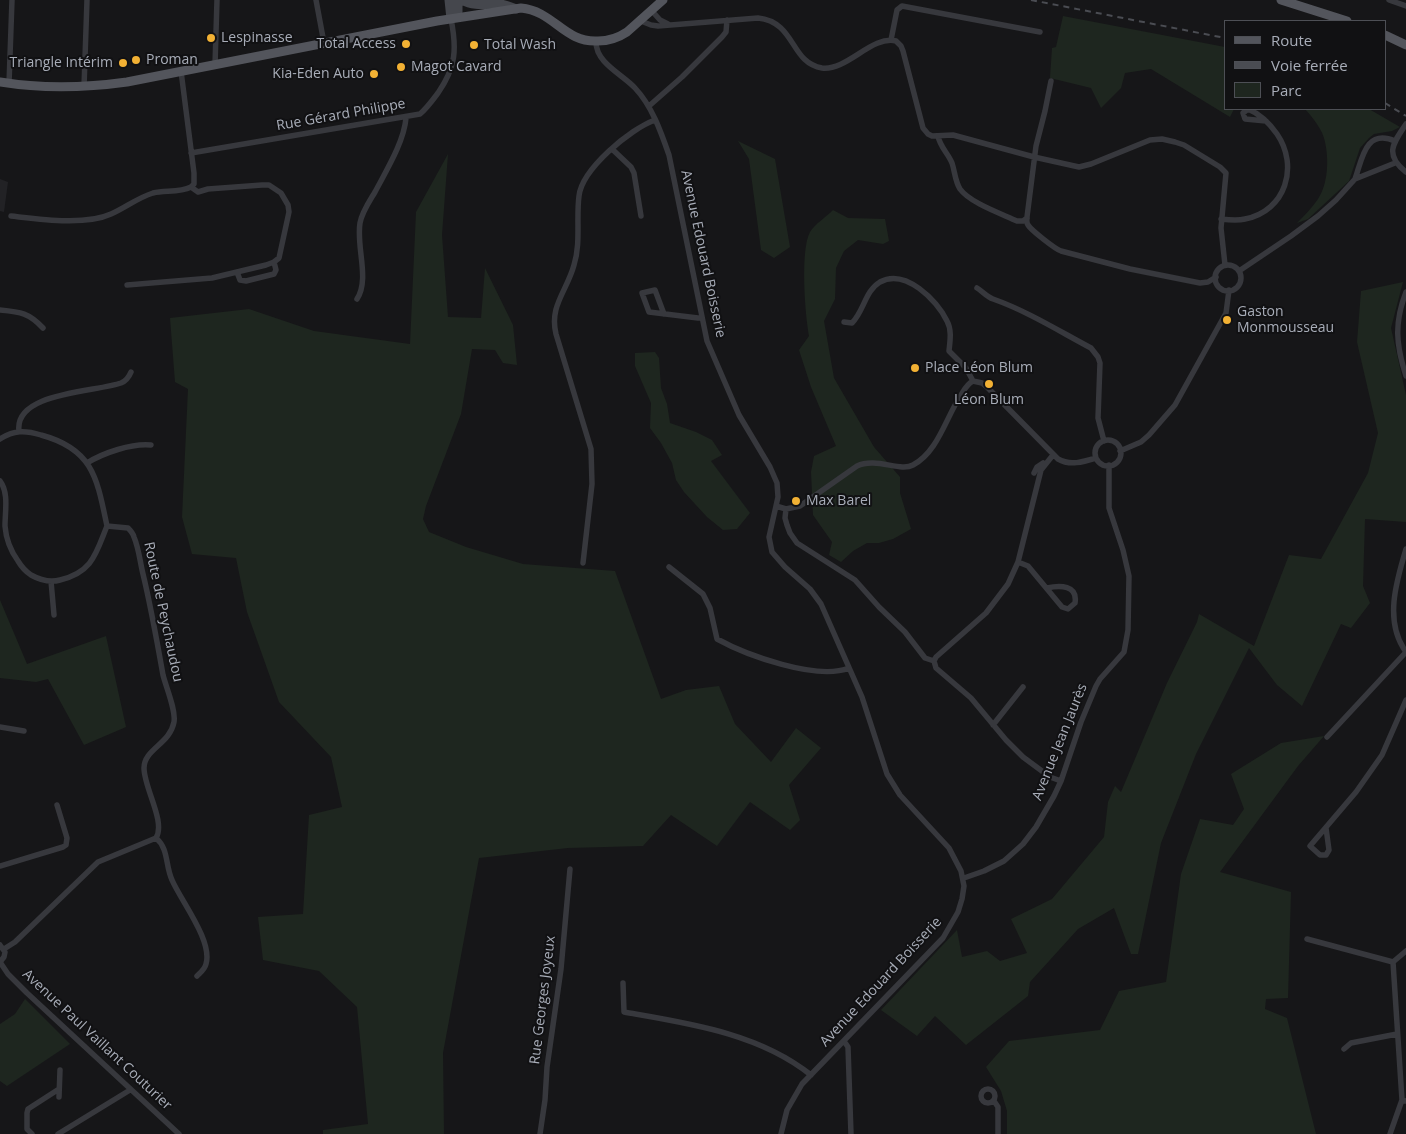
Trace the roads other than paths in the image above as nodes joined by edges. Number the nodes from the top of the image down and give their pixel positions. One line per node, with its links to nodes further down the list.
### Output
1 (12, 0): 27 (street)
2 (87, 0): 28 (street)
3 (217, 0): 24 (street)
4 (316, 0): 22 (street)
5 (449, 0): 13 (main road)
6 (460, 0): 11 (main road); 13 (main road)
7 (663, 0): 12 (main road)
8 (1281, 0): 15 (main road)
9 (1389, 0): 10 (street)
10 (1406, 6)
11 (516, 9): 13 (main road); 21 (main road)
12 (652, 11): 16 (main road); 17 (street)
13 (451, 19): 22 (main road); 30 (street, Rue Gérard Philippe)
14 (728, 20): 17 (street); 20 (street); 29 (street)
15 (1344, 20)
16 (642, 21): 17 (street); 21 (main road)
17 (673, 24)
18 (1040, 32): 20 (street)
19 (1386, 35): 23 (main road)
20 (891, 40): 34 (street)
21 (596, 42): 29 (street, Avenue Edouard Boisserie)
22 (324, 43): 24 (main road)
23 (1406, 44)
24 (215, 65): 25 (main road)
25 (181, 71): 28 (main road); 37 (street)
26 (1051, 81): 38 (street)
27 (4, 83): 28 (main road)
28 (84, 87)
29 (649, 106): 31 (street, Avenue Edouard Boisserie)
30 (406, 118): 37 (street, Rue Gérard Philippe); 56 (street)
31 (655, 120): 36 (street); 59 (street, Avenue Edouard Boisserie)
32 (1266, 121): 46 (street)
33 (1406, 124): 35 (street)
34 (938, 136): 38 (street); 45 (street)
35 (1395, 141): 39 (street); 41 (street)
36 (612, 149): 44 (street); 82 (street)
37 (191, 153): 42 (street)
38 (1034, 157): 45 (street); 46 (street)
39 (1395, 163): 40 (street); 41 (street)
40 (1406, 172)
41 (1355, 179): 49 (street)
42 (191, 187): 43 (street); 47 (street)
43 (10, 216)
44 (641, 216)
45 (1027, 217): 51 (street)
46 (1222, 219): 48 (street)
47 (274, 262): 50 (street); 50 (street)
48 (1225, 265): 49 (street); 51 (street)
49 (1239, 271): 54 (street)
50 (237, 272): 52 (street)
51 (1216, 277): 54 (street)
52 (127, 285)
53 (977, 288): 67 (street)
54 (1229, 290): 69 (street)
55 (1406, 292): 63 (street)
56 (357, 299)
57 (0, 310): 61 (street)
58 (664, 314): 58 (street); 59 (street)
59 (702, 318): 77 (street, Avenue Edouard Boisserie)
60 (844, 322): 64 (street)
61 (43, 328)
62 (130, 372): 65 (street)
63 (1406, 376)
64 (973, 381): 70 (street); 78 (street)
65 (19, 431): 66 (street); 73 (street)
66 (0, 439)
67 (1104, 441): 69 (street); 71 (street)
68 (151, 445): 73 (street)
69 (1120, 451): 74 (street)
70 (1052, 455): 71 (street); 72 (street)
71 (1096, 458): 74 (street)
72 (1045, 462): 75 (street); 81 (street)
73 (87, 463): 79 (street)
74 (1109, 465): 96 (street, Avenue Jean Jaurès)
75 (1034, 473)
76 (0, 481): 84 (street)
77 (776, 506): 78 (street); 89 (street, Avenue Edouard Boisserie)
78 (786, 509): 88 (street)
79 (107, 526): 84 (street); 99 (street, Route de Peychaudou)
80 (1406, 549): 87 (street)
81 (1018, 562): 85 (street); 88 (street)
82 (583, 563)
83 (668, 567): 89 (street)
84 (51, 581): 86 (street)
85 (1047, 588): 85 (street)
86 (54, 615)
87 (1406, 652): 95 (street)
88 (934, 661): 92 (street)
89 (849, 668): 102 (street, Avenue Edouard Boisserie)
90 (1023, 687): 92 (street)
91 (1406, 700): 98 (street)
92 (993, 725): 96 (street)
93 (0, 727): 94 (street)
94 (24, 732)
95 (1327, 737)
96 (1061, 781): 102 (street, Avenue Jean Jaurès)
97 (57, 805): 100 (street)
98 (1326, 828): 98 (street)
99 (156, 838): 104 (street); 108 (street, Route de Peychaudou)
100 (0, 866)
101 (570, 869): 123 (street, Rue Georges Joyeux)
102 (964, 878): 111 (street, Avenue Edouard Boisserie)
103 (1307, 939): 107 (street)
104 (2, 947): 106 (street)
105 (1406, 951): 107 (street)
106 (0, 962): 116 (street, Avenue Paul Vaillant Couturier)
107 (1393, 962): 110 (street)
108 (197, 976)
109 (623, 983): 114 (street)
110 (1397, 1034): 112 (street); 119 (street)
111 (844, 1041): 114 (street, Avenue Edouard Boisserie); 125 (street)
112 (1344, 1049)
113 (60, 1070): 115 (street)
114 (811, 1075): 124 (street, Avenue Edouard Boisserie)
115 (59, 1089): 117 (street); 121 (street)
116 (130, 1090): 120 (street); 122 (street, Avenue Paul Vaillant Couturier)
117 (59, 1096)
118 (994, 1101): 126 (street)
119 (1404, 1101): 127 (street)
120 (60, 1133)
121 (32, 1134)
122 (180, 1134)
123 (540, 1134)
124 (781, 1134)
125 (852, 1134)
126 (998, 1134)
127 (1390, 1134)

